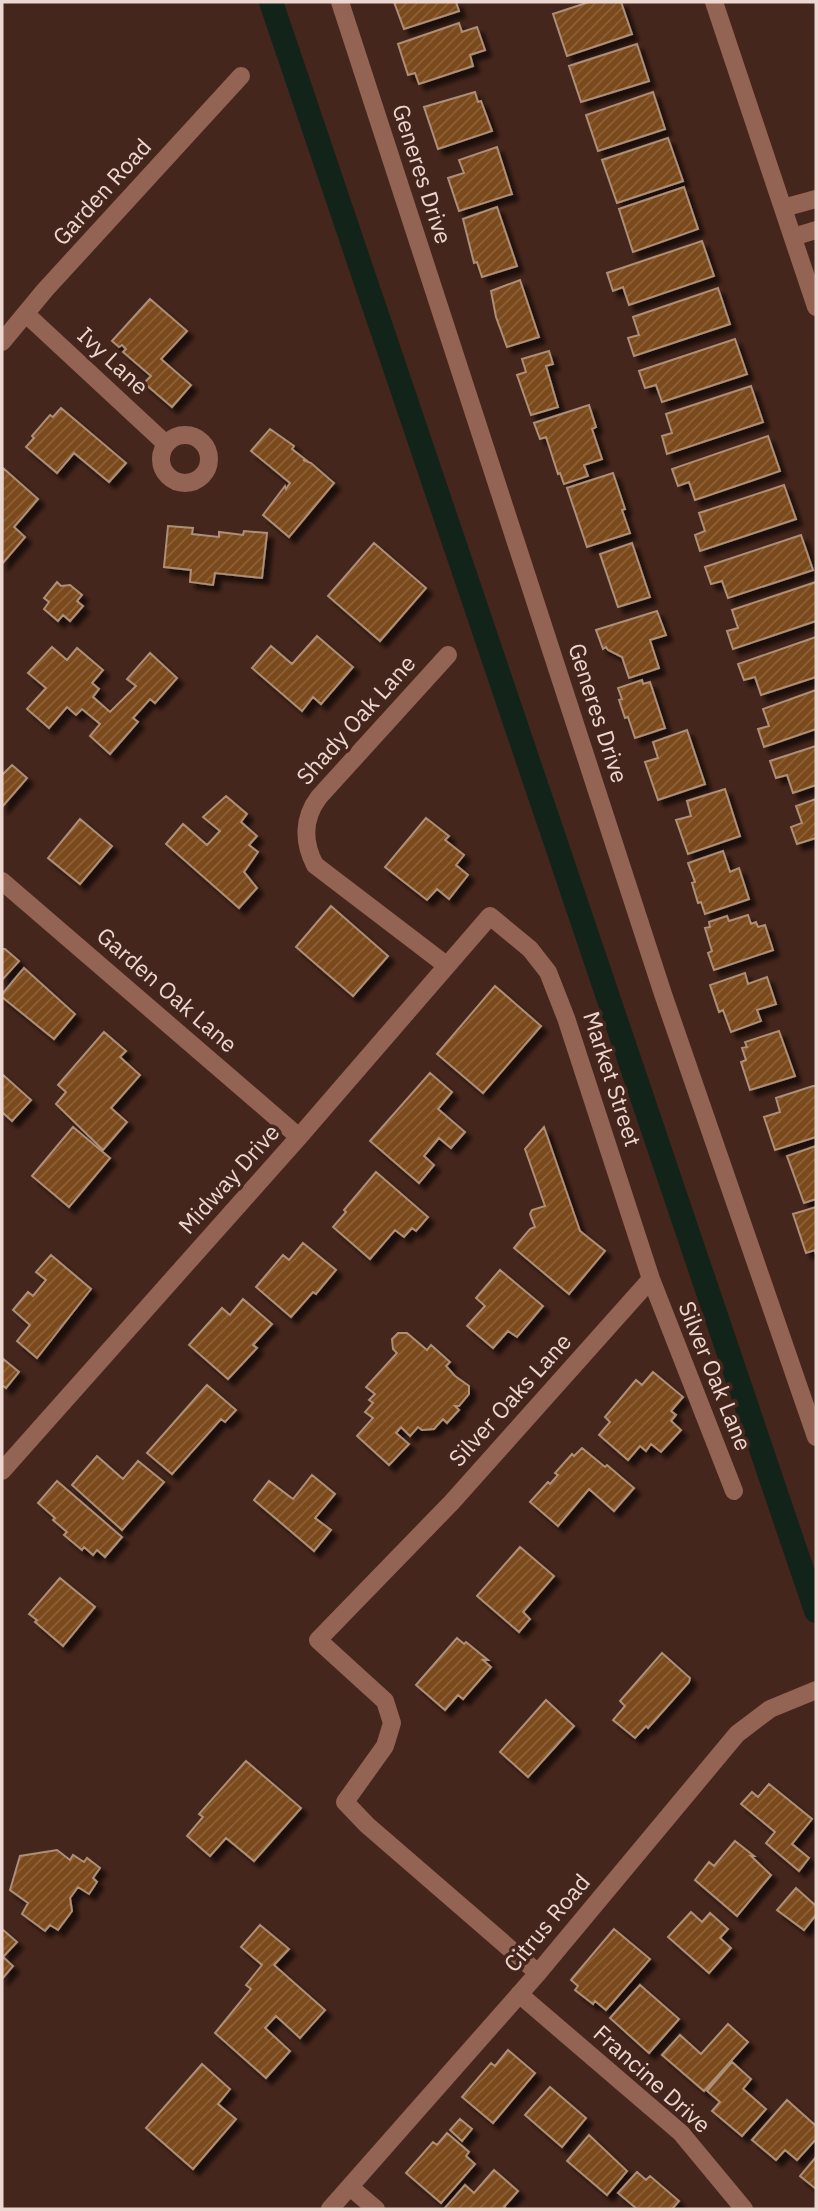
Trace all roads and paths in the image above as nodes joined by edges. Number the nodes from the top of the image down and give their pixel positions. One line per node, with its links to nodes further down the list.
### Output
1 (340, 2): 18 (street, Generes Drive)
2 (714, 2): 5 (street)
3 (241, 76): 9 (street, Garden Road)
4 (816, 199): 5 (street)
5 (783, 208): 7 (street)
6 (816, 230): 7 (street)
7 (793, 237): 8 (street)
8 (816, 307)
9 (26, 314): 10 (street, Garden Road); 11 (street, Ivy Lane)
10 (2, 342)
11 (166, 444)
12 (448, 655): 15 (street, Shady Oak Lane)
13 (2, 881): 16 (street, Garden Oak Lane)
14 (490, 916): 15 (street, Midway Drive); 17 (street, Market Street)
15 (446, 965): 16 (street, Midway Drive)
16 (299, 1137): 19 (street, Midway Drive)
17 (651, 1279): 20 (street, Silver Oak Lane); 22 (street, Silver Oaks Lane)
18 (816, 1437)
19 (2, 1471)
20 (734, 1491)
21 (814, 1691): 22 (street, Citrus Road)
22 (538, 1973): 23 (street, Citrus Road)
23 (519, 1994): 24 (street, Citrus Road); 27 (street, Francine Drive)
24 (350, 2187): 25 (street, Citrus Road); 26 (street)
25 (330, 2209)
26 (376, 2209)
27 (744, 2209)

